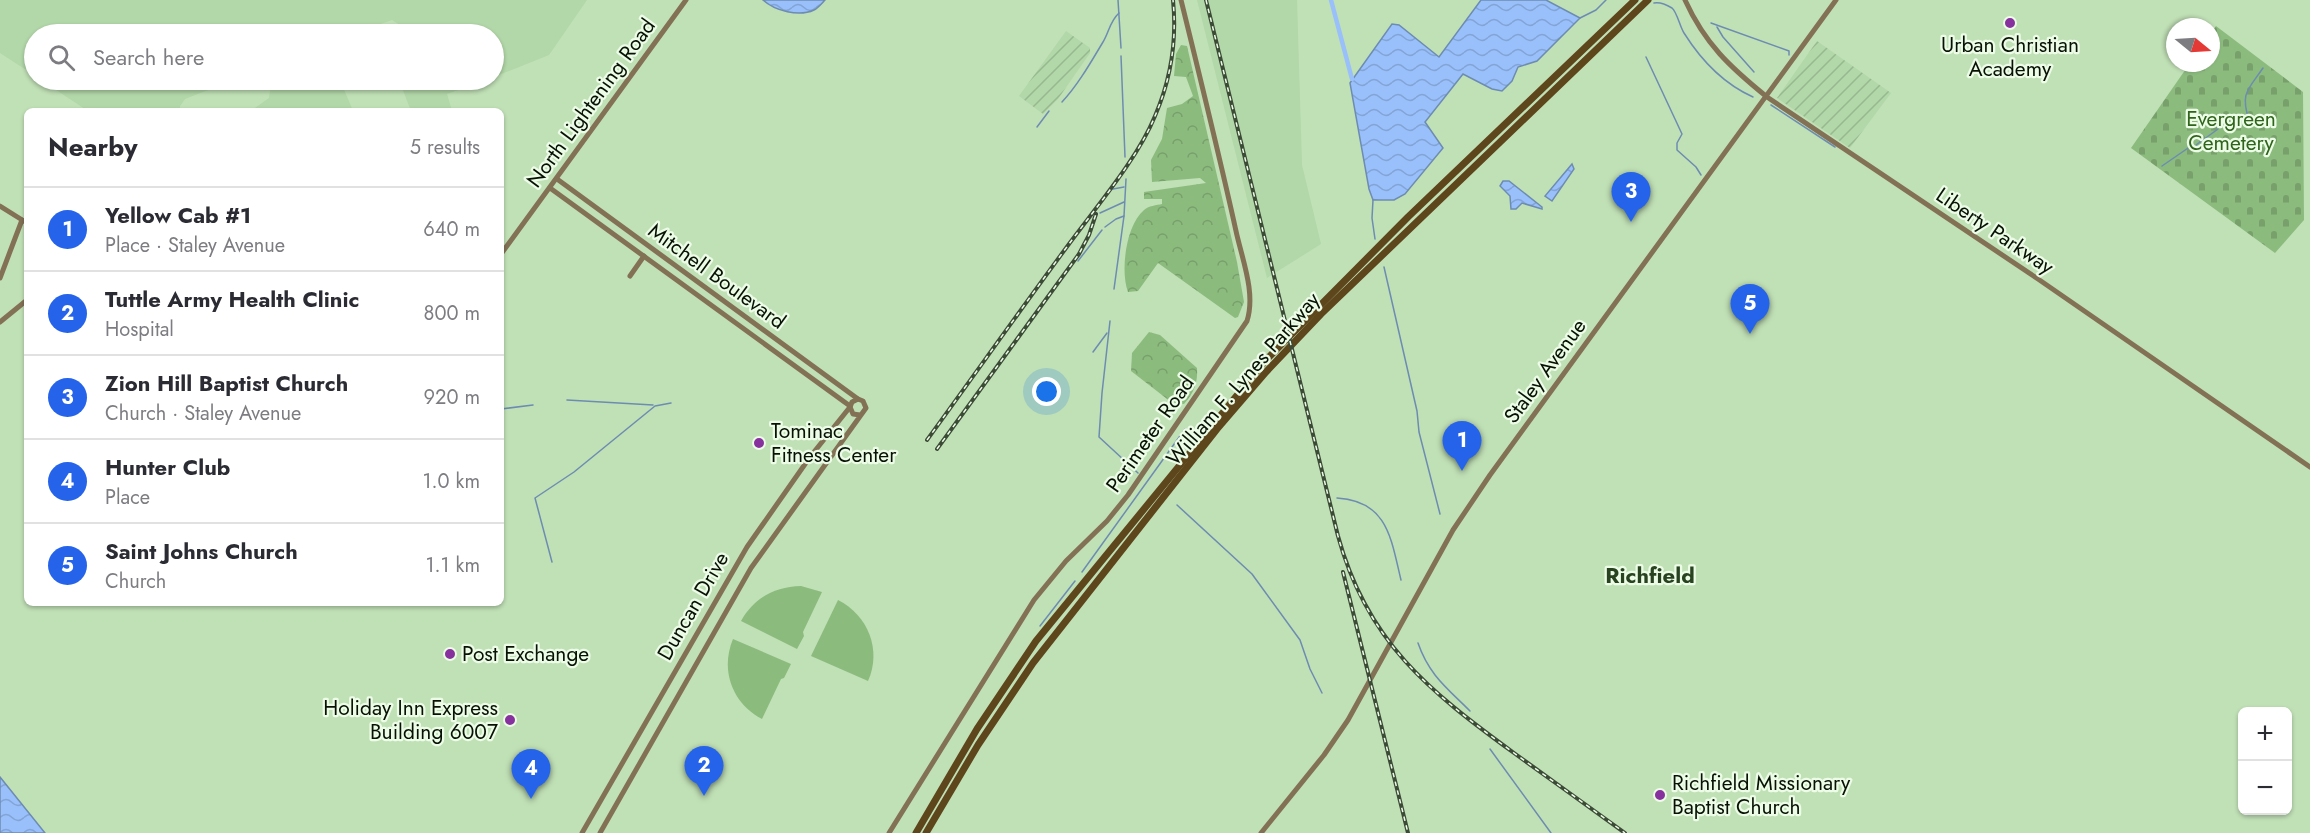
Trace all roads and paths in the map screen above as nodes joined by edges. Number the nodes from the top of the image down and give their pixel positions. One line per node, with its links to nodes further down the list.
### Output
1 (686, 0): 8 (street, North Lightening Road)
2 (1181, 0): 33 (street, Perimeter Road)
3 (1635, 0): 34 (highway, William F. Lynes Parkway)
4 (1648, 0): 35 (highway, William F. Lynes Parkway)
5 (1685, 0): 7 (street, Liberty Parkway)
6 (1836, 0): 7 (street, Staley Avenue)
7 (1767, 97): 26 (street, Liberty Parkway); 36 (street, Staley Avenue)
8 (557, 179): 9 (street, North Lightening Road); 10 (street, Mitchell Boulevard)
9 (550, 188): 12 (street, Mitchell Boulevard); 15 (street, North Lightening Road)
10 (591, 205): 12 (street); 21 (street, Mitchell Boulevard)
11 (0, 206): 13 (street)
12 (585, 213): 16 (street, Mitchell Boulevard)
13 (24, 221)
14 (24, 224): 18 (street)
15 (504, 250)
16 (644, 256): 17 (street); 22 (street, Mitchell Boulevard)
17 (630, 276)
18 (0, 278)
19 (24, 302): 20 (street)
20 (0, 322)
21 (858, 399): 23 (street); 24 (street)
22 (842, 400): 23 (street, Mitchell Boulevard); 25 (street)
23 (850, 407): 24 (street); 25 (street, Duncan Drive)
24 (860, 415): 28 (street, Duncan Drive)
25 (841, 417): 27 (street, Duncan Drive)
26 (2310, 467)
27 (767, 518): 28 (street); 29 (street, Duncan Drive)
28 (779, 527): 30 (street, Duncan Drive)
29 (758, 530): 30 (street); 31 (street, Duncan Drive)
30 (771, 539): 32 (street, Duncan Drive)
31 (582, 833)
32 (600, 833)
33 (889, 833)
34 (916, 833)
35 (926, 833)
36 (1261, 833)

